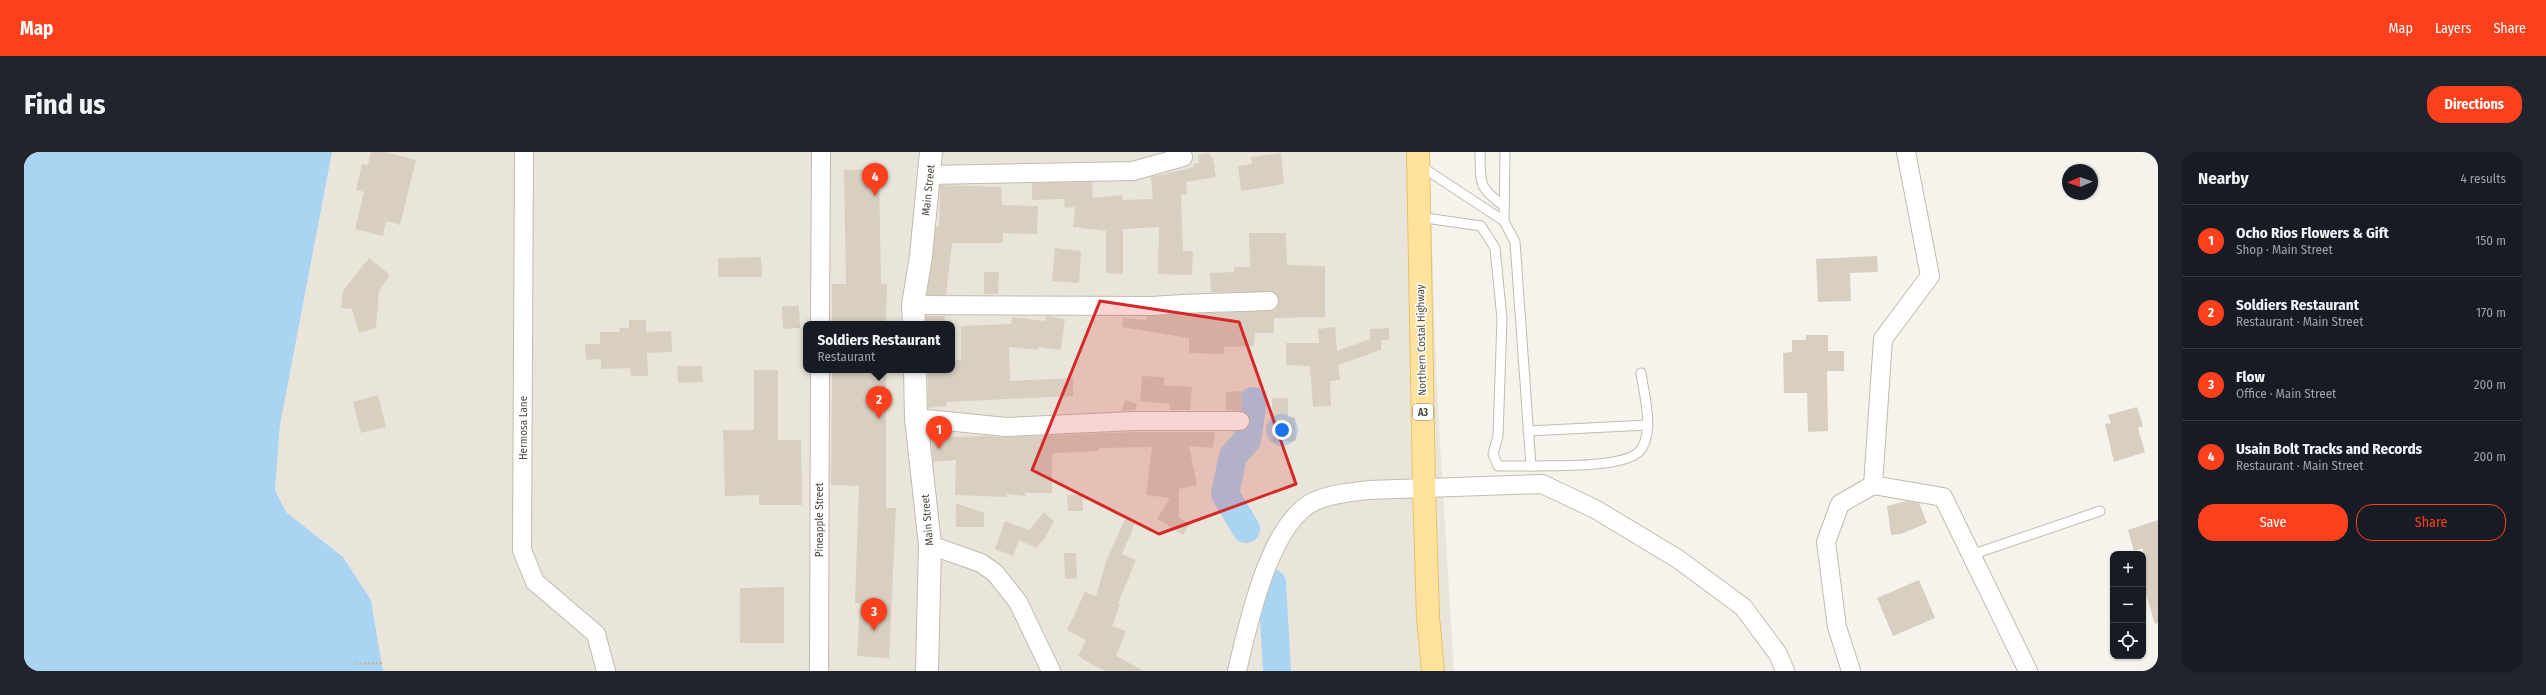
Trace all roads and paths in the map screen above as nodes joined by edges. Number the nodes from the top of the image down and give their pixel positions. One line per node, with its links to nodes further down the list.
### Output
1 (524, 152): 31 (street, Hermosa Lane)
2 (820, 152): 15 (street)
3 (931, 152): 9 (street, Main Street)
4 (1480, 152): 10 (lane)
5 (1504, 152): 10 (lane)
6 (1906, 152): 24 (street)
7 (1183, 157): 9 (street)
8 (1418, 158): 11 (main road, Northern Costal Highway / A3); 12 (lane)
9 (930, 175): 14 (street, Main Street)
10 (1504, 206): 12 (lane)
11 (1419, 217): 23 (lane); 25 (main road, Northern Costal Highway / A3)
12 (1504, 222): 22 (lane)
13 (1269, 301): 14 (street)
14 (914, 315)
15 (820, 321)
16 (820, 373): 32 (street, Pineapple Street)
17 (915, 373): 19 (street, Main Street)
18 (1641, 373): 21 (lane)
19 (916, 418): 20 (street); 27 (street, Main Street)
20 (1240, 421)
21 (1648, 426): 22 (lane); 23 (lane)
22 (1528, 431): 23 (lane)
23 (1531, 466)
24 (1873, 485): 28 (street); 38 (street)
25 (1424, 487): 35 (street); 36 (main road, Northern Costal Highway / A3); 37 (street)
26 (2100, 511): 28 (lane)
27 (930, 545): 33 (street, Main Street); 34 (street)
28 (1971, 555): 39 (street)
29 (382, 663): 30 (path)
30 (356, 664)
31 (606, 671)
32 (819, 671)
33 (927, 671)
34 (1051, 671)
35 (1237, 671)
36 (1433, 671)
37 (1786, 671)
38 (1851, 671)
39 (2028, 671)

